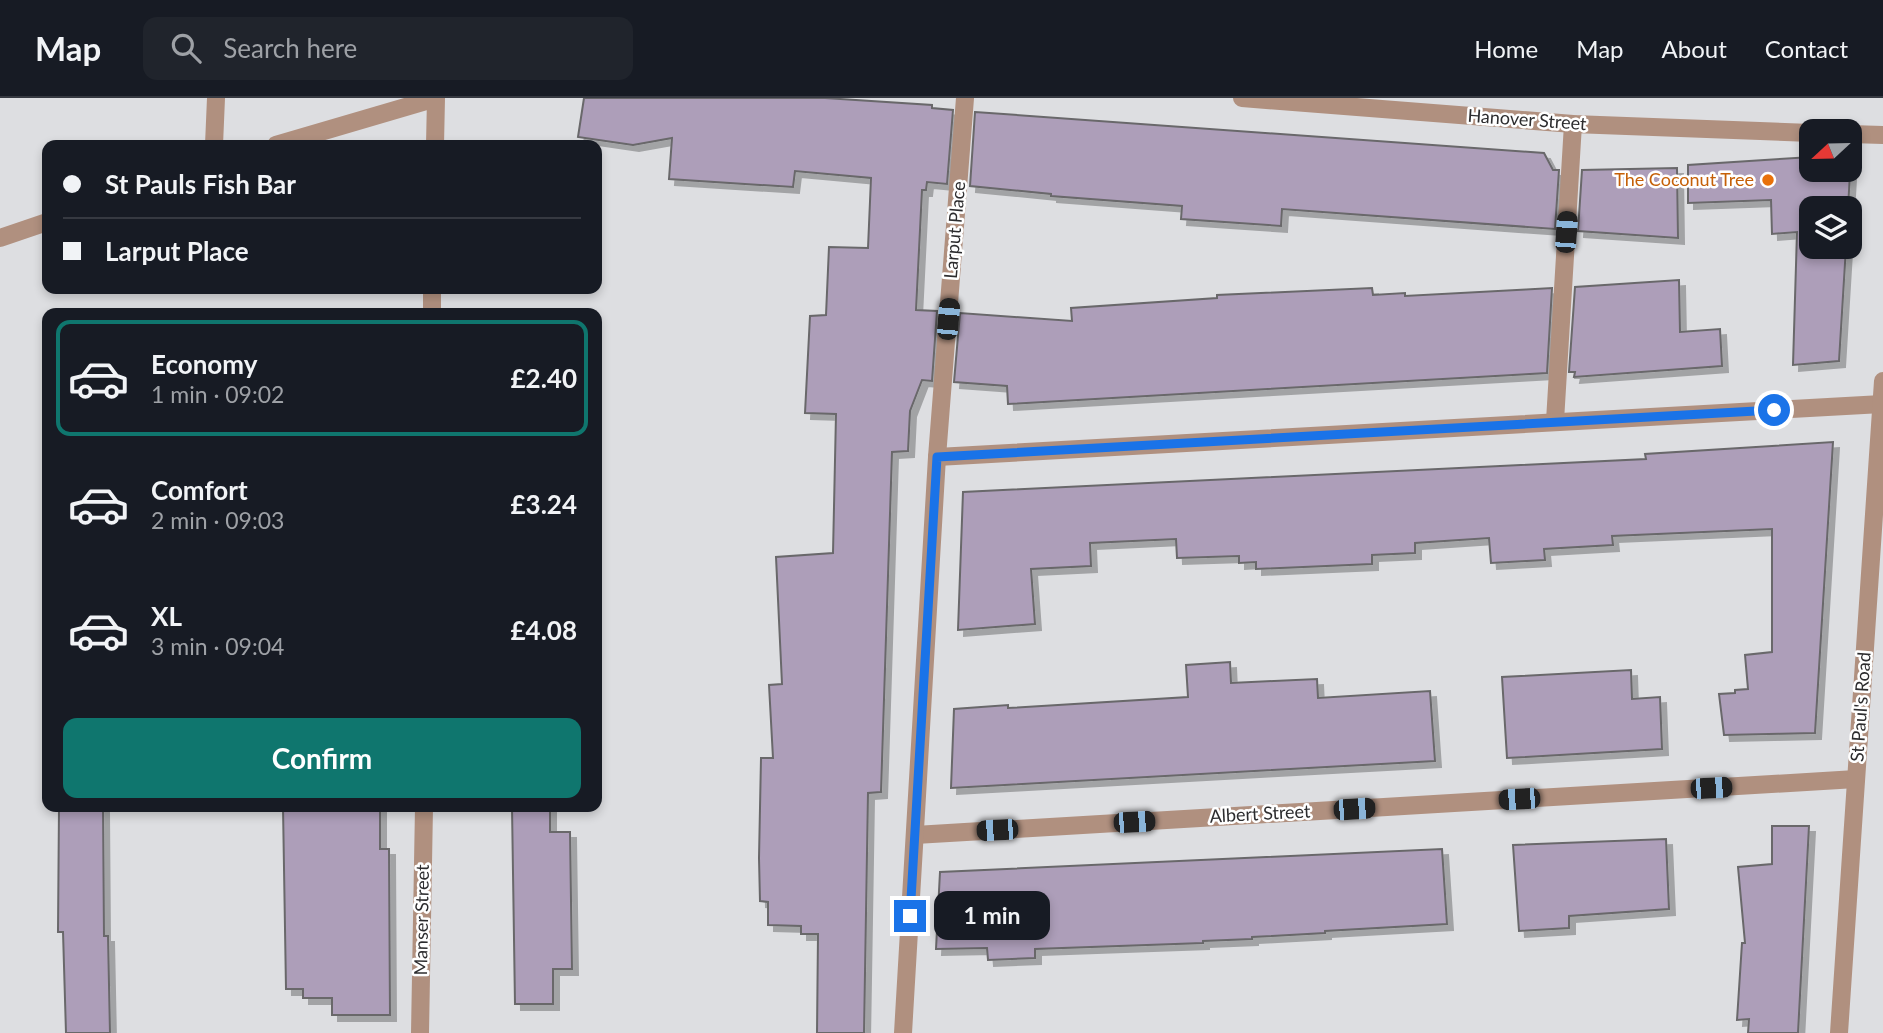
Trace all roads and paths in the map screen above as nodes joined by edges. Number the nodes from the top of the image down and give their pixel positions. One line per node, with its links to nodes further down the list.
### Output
1 (216, 98): 10 (street)
2 (436, 98): 11 (street); 12 (street)
3 (965, 98): 18 (street, Larput Place)
4 (1242, 98): 5 (street, Hanover Street)
5 (1297, 100): 6 (street, Hanover Street)
6 (1573, 124): 7 (street, Hanover Street); 17 (street)
7 (1799, 133)
8 (1862, 134): 9 (street)
9 (1883, 135)
10 (214, 140)
11 (293, 140)
12 (435, 140)
13 (42, 224): 14 (street)
14 (0, 239)
15 (1883, 381): 16 (street, St Paul's Road)
16 (1882, 404): 17 (street); 19 (street, St Paul's Road)
17 (1555, 421): 18 (street)
18 (937, 457): 21 (street, Larput Place)
19 (1856, 779): 21 (street, Albert Street); 24 (street, St Paul's Road)
20 (424, 812): 22 (street, Manser Street)
21 (915, 835): 23 (street, Larput Place)
22 (420, 1033)
23 (903, 1033)
24 (1839, 1033)

